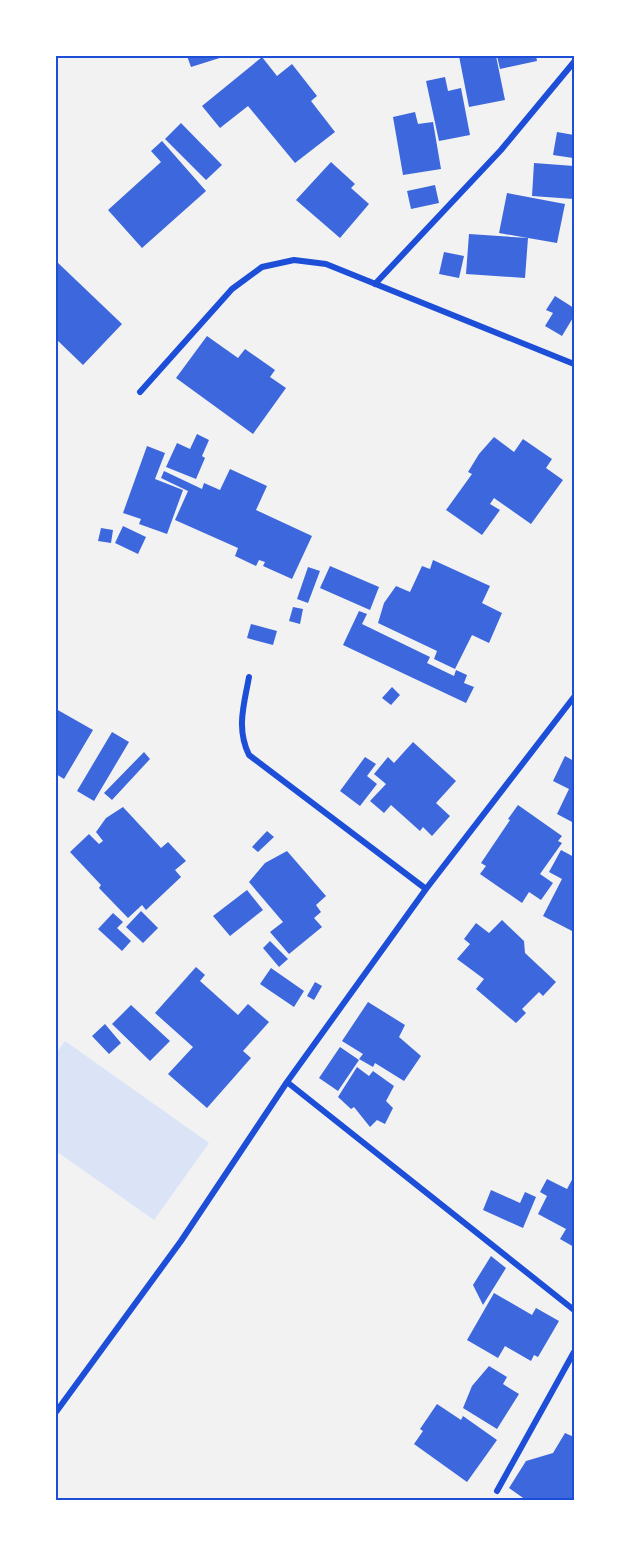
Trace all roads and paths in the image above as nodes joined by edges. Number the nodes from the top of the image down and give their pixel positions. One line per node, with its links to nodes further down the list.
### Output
1 (574, 62): 2 (street)
2 (375, 284): 3 (street); 4 (street)
3 (574, 364)
4 (140, 392)
5 (249, 677): 7 (street)
6 (574, 698): 7 (street)
7 (426, 889): 8 (street)
8 (287, 1082): 9 (street); 11 (street)
9 (574, 1310)
10 (574, 1352): 12 (street)
11 (56, 1412)
12 (497, 1491)

